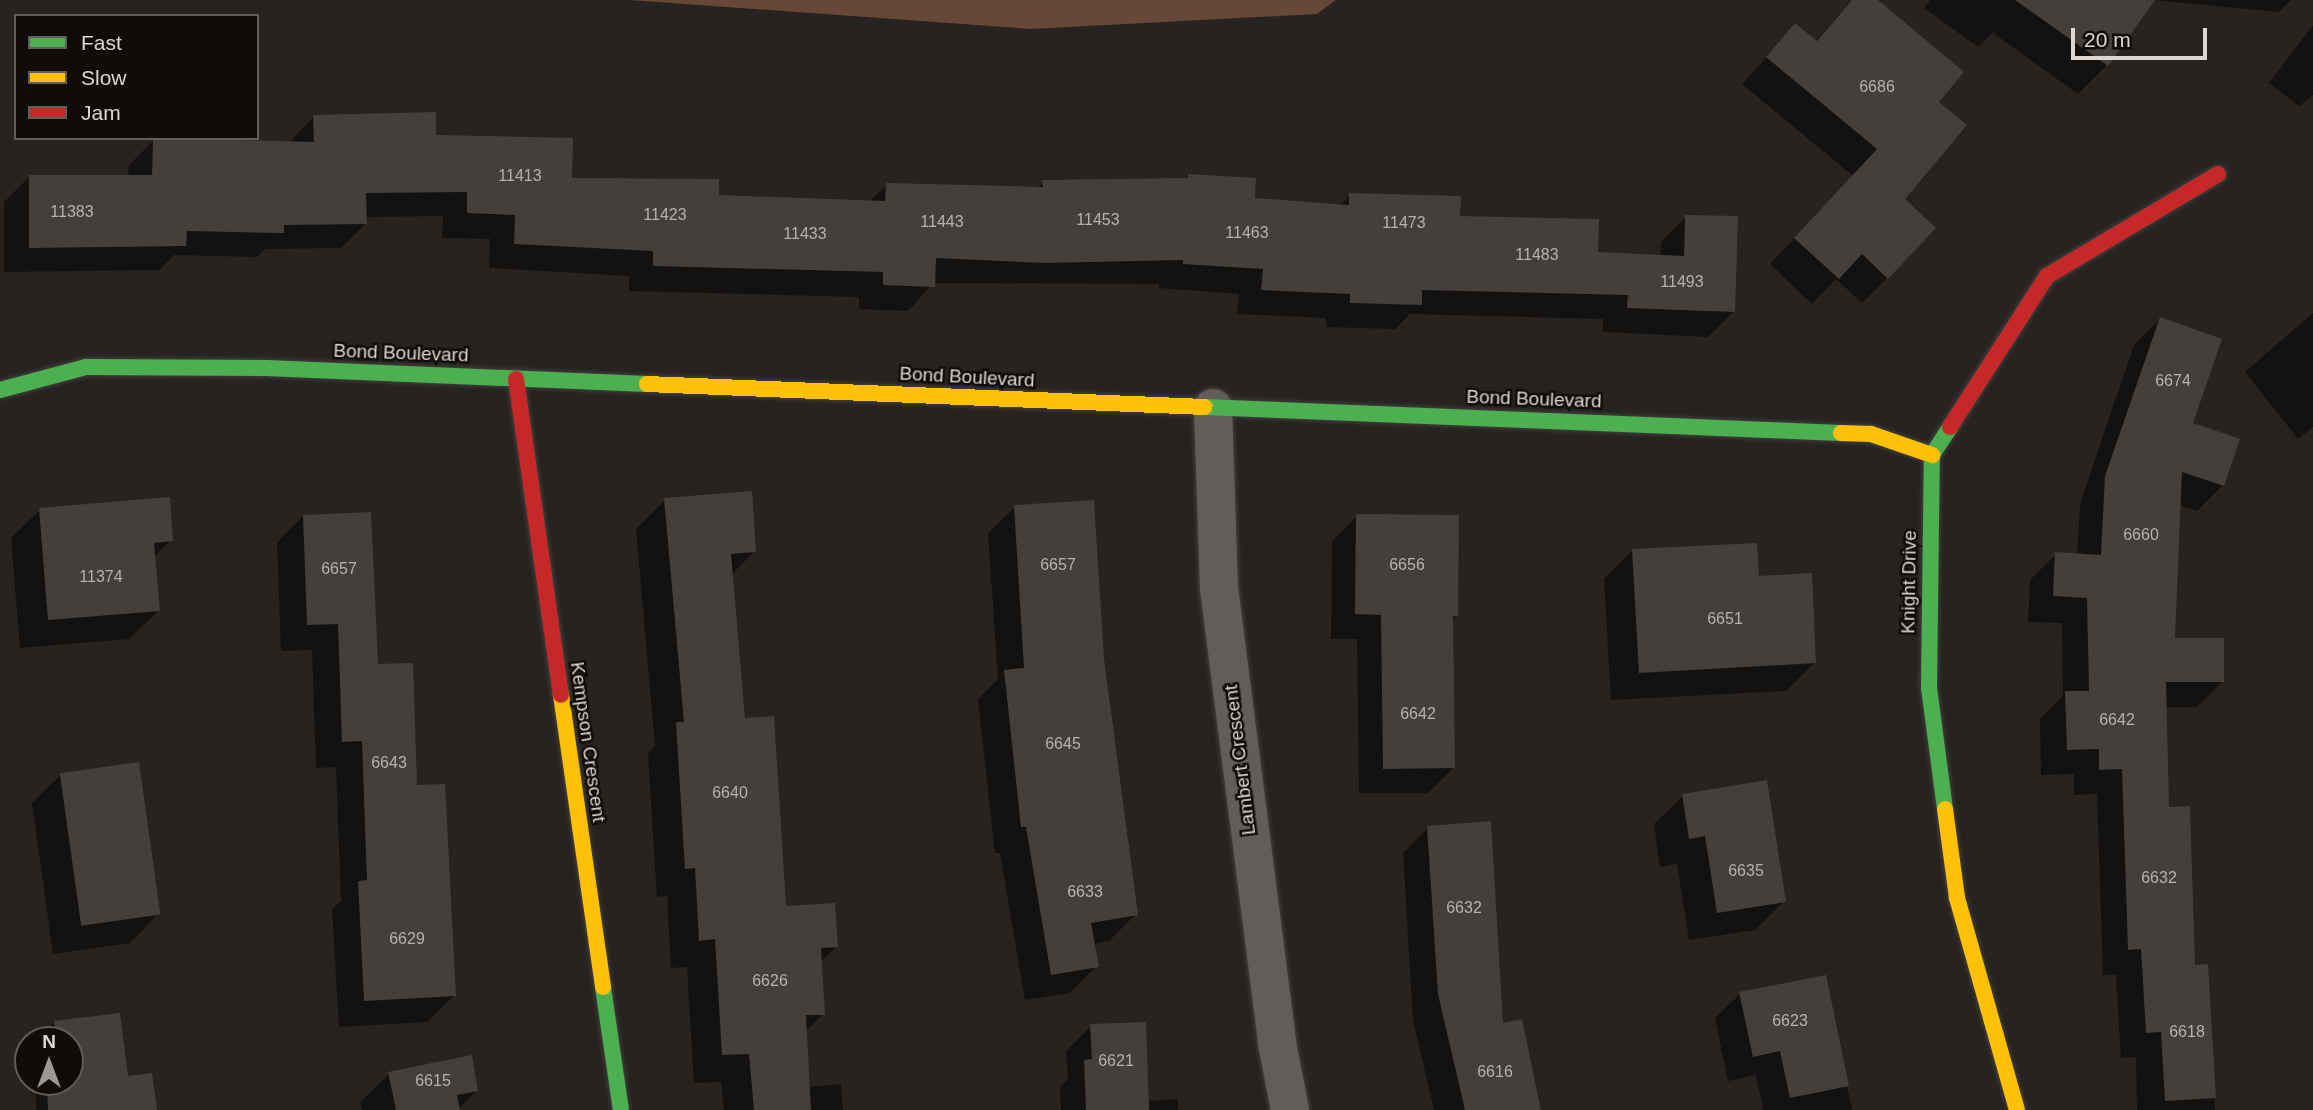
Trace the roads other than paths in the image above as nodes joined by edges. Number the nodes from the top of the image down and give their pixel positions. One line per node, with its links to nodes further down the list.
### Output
1 (2218, 174): 5 (street)
2 (516, 379): 3 (street, Bond Boulevard); 4 (street, Bond Boulevard); 6 (street, Kempson Crescent)
3 (0, 390)
4 (1213, 408): 5 (street, Bond Boulevard); 7 (street, Lambert Crescent)
5 (1932, 455): 8 (street, Knight Drive)
6 (621, 1110)
7 (1290, 1110)
8 (2017, 1110)

